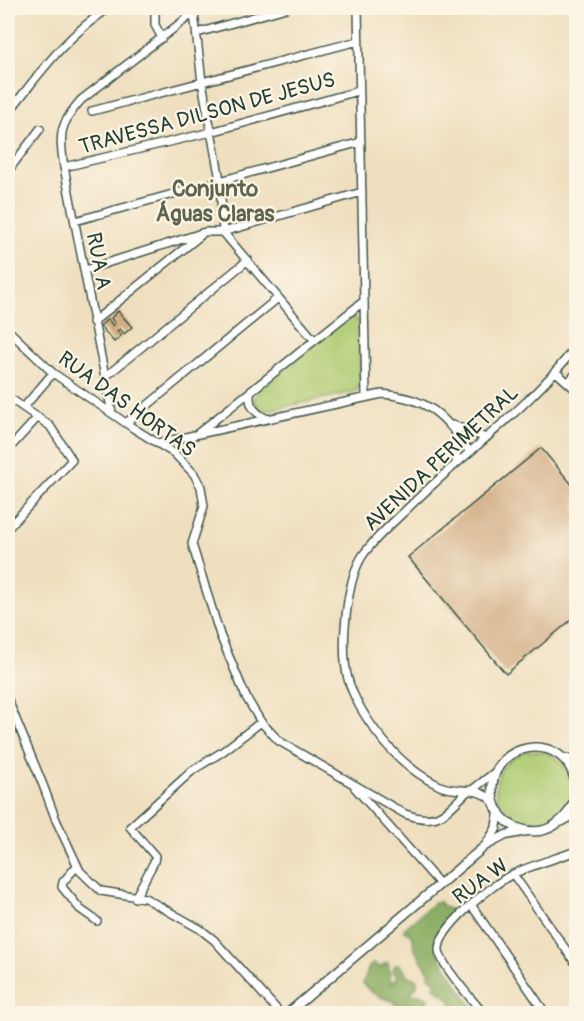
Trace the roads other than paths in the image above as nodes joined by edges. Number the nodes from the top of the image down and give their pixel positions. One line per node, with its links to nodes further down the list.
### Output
1 (109, 8): 11 (street)
2 (155, 8): 7 (street)
3 (286, 8): 6 (street)
4 (358, 8): 8 (street)
5 (197, 10): 6 (street); 7 (street)
6 (197, 33): 9 (street)
7 (162, 38): 16 (street, RUA A)
8 (358, 41): 9 (street); 10 (street)
9 (202, 82): 12 (street); 14 (street)
10 (358, 91): 14 (street, TRAVESSA DILSON DE JESUS); 15 (street)
11 (12, 108)
12 (92, 111)
13 (40, 129): 17 (street)
14 (211, 132): 16 (street, TRAVESSA DILSON DE JESUS); 18 (street)
15 (361, 142): 18 (street); 19 (street)
16 (64, 167): 20 (street, RUA A)
17 (8, 171)
18 (219, 180): 20 (street); 22 (street)
19 (362, 192): 22 (street); 26 (street)
20 (75, 221): 24 (street, RUA A)
21 (205, 231): 22 (street); 24 (street); 27 (street)
22 (223, 232): 23 (street)
23 (248, 260): 25 (street); 34 (street)
24 (85, 270): 27 (street, RUA A)
25 (278, 298): 29 (street); 44 (street)
26 (364, 301): 29 (street); 39 (street)
27 (93, 322): 34 (street, RUA A)
28 (8, 330): 32 (street, RUA DAS HORTAS)
29 (314, 340): 36 (street)
30 (576, 346): 31 (street, AVENIDA PERIMETRAL)
31 (556, 372): 35 (street); 48 (street, AVENIDA PERIMETRAL)
32 (53, 373): 40 (street); 41 (street, RUA DAS HORTAS)
33 (576, 373): 35 (street)
34 (105, 377): 41 (street, RUA A)
35 (568, 383): 37 (street)
36 (251, 390): 43 (street); 47 (street)
37 (576, 390)
38 (8, 397): 40 (street)
39 (366, 397): 43 (street); 45 (street)
40 (24, 407): 42 (street)
41 (112, 413): 44 (street, RUA DAS HORTAS)
42 (38, 417): 50 (street); 53 (street)
43 (267, 419): 47 (street)
44 (126, 423): 49 (street, RUA DAS HORTAS)
45 (451, 424): 46 (street); 48 (street)
46 (457, 432): 51 (street); 52 (street)
47 (194, 436): 49 (street)
48 (486, 438): 51 (street, AVENIDA PERIMETRAL)
49 (158, 443): 55 (street, RUA DAS HORTAS)
50 (8, 450)
51 (470, 452): 52 (street, AVENIDA PERIMETRAL)
52 (456, 464): 61 (street, AVENIDA PERIMETRAL)
53 (8, 528)
54 (8, 700): 69 (street)
55 (261, 722): 59 (street, RUA DAS HORTAS); 72 (street)
56 (564, 758): 57 (street); 58 (street); 60 (street)
57 (576, 760)
58 (498, 769): 61 (street); 63 (street)
59 (351, 784): 61 (street, RUA DAS HORTAS); 71 (street)
60 (576, 788)
61 (470, 790): 63 (street, AVENIDA PERIMETRAL)
62 (576, 794): 65 (street)
63 (497, 809): 66 (street); 67 (street)
64 (576, 814): 65 (street)
65 (559, 823): 66 (street)
66 (527, 831): 67 (street)
67 (485, 846): 71 (street)
68 (576, 851): 70 (street, RUA W)
69 (77, 866): 72 (street); 74 (street)
70 (513, 874): 73 (street, RUA W); 75 (street)
71 (439, 883): 77 (street)
72 (135, 898): 76 (street)
73 (472, 906): 78 (street, RUA W); 79 (street)
74 (97, 921)
75 (576, 964)
76 (281, 1014)
77 (287, 1014)
78 (484, 1014)
79 (546, 1014)

